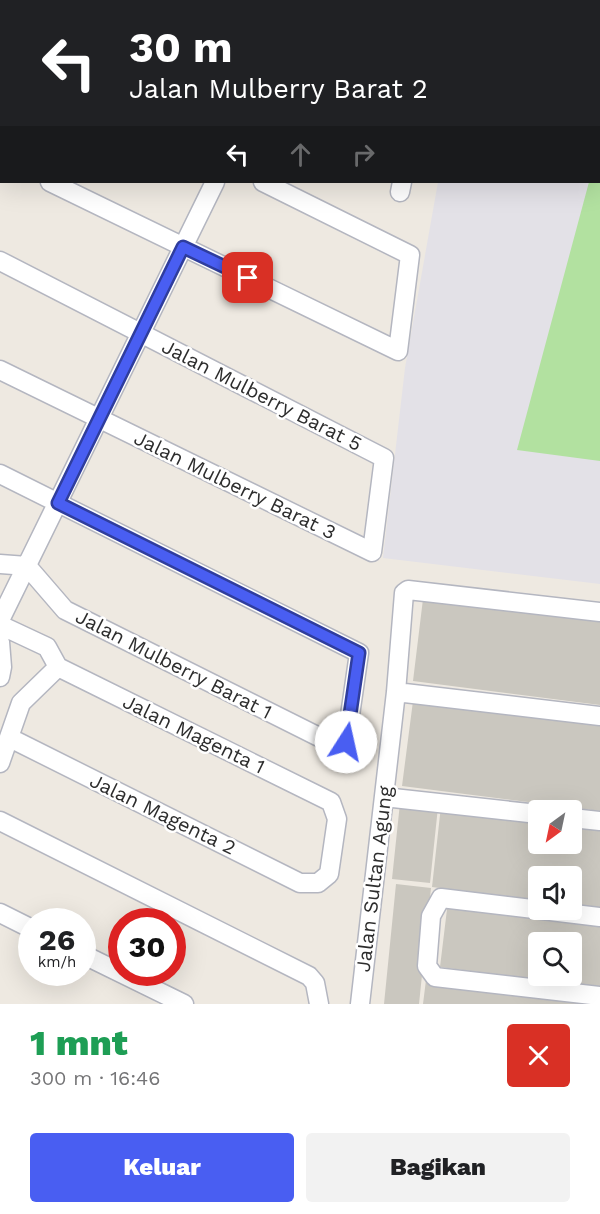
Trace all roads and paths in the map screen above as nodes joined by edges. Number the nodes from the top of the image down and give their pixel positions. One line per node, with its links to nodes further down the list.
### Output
1 (52, 183): 4 (street)
2 (215, 183): 4 (street)
3 (265, 183): 4 (street)
4 (183, 247): 6 (street)
5 (0, 261): 6 (street, Jalan Mulberry Barat 5)
6 (141, 333): 8 (street); 11 (street, Jalan Mulberry Barat 5)
7 (0, 370): 8 (street, Jalan Mulberry Barat 3)
8 (99, 418): 10 (street); 11 (street, Jalan Mulberry Barat 3)
9 (0, 474): 10 (street)
10 (58, 503): 13 (street); 13 (street, Jalan Mulberry Barat 1)
11 (372, 552)
12 (0, 564): 13 (street)
13 (27, 566): 15 (street)
14 (600, 612): 19 (street, Jalan Sultan Agung)
15 (0, 622): 17 (street)
16 (0, 642): 18 (street)
17 (58, 667): 21 (street); 28 (street, Jalan Magenta 1)
18 (1, 672)
19 (396, 692): 20 (street); 23 (street, Jalan Sultan Agung)
20 (600, 717)
21 (10, 738): 22 (street); 28 (street, Jalan Magenta 2)
22 (0, 764)
23 (384, 797): 24 (street); 36 (street, Jalan Sultan Agung)
24 (528, 813)
25 (582, 819): 27 (street)
26 (0, 821): 35 (street)
27 (600, 821)
28 (318, 883)
29 (0, 913): 31 (street)
30 (600, 917): 33 (street)
31 (18, 921)
32 (96, 961): 34 (street)
33 (600, 996)
34 (184, 1004)
35 (319, 1004)
36 (360, 1004)

